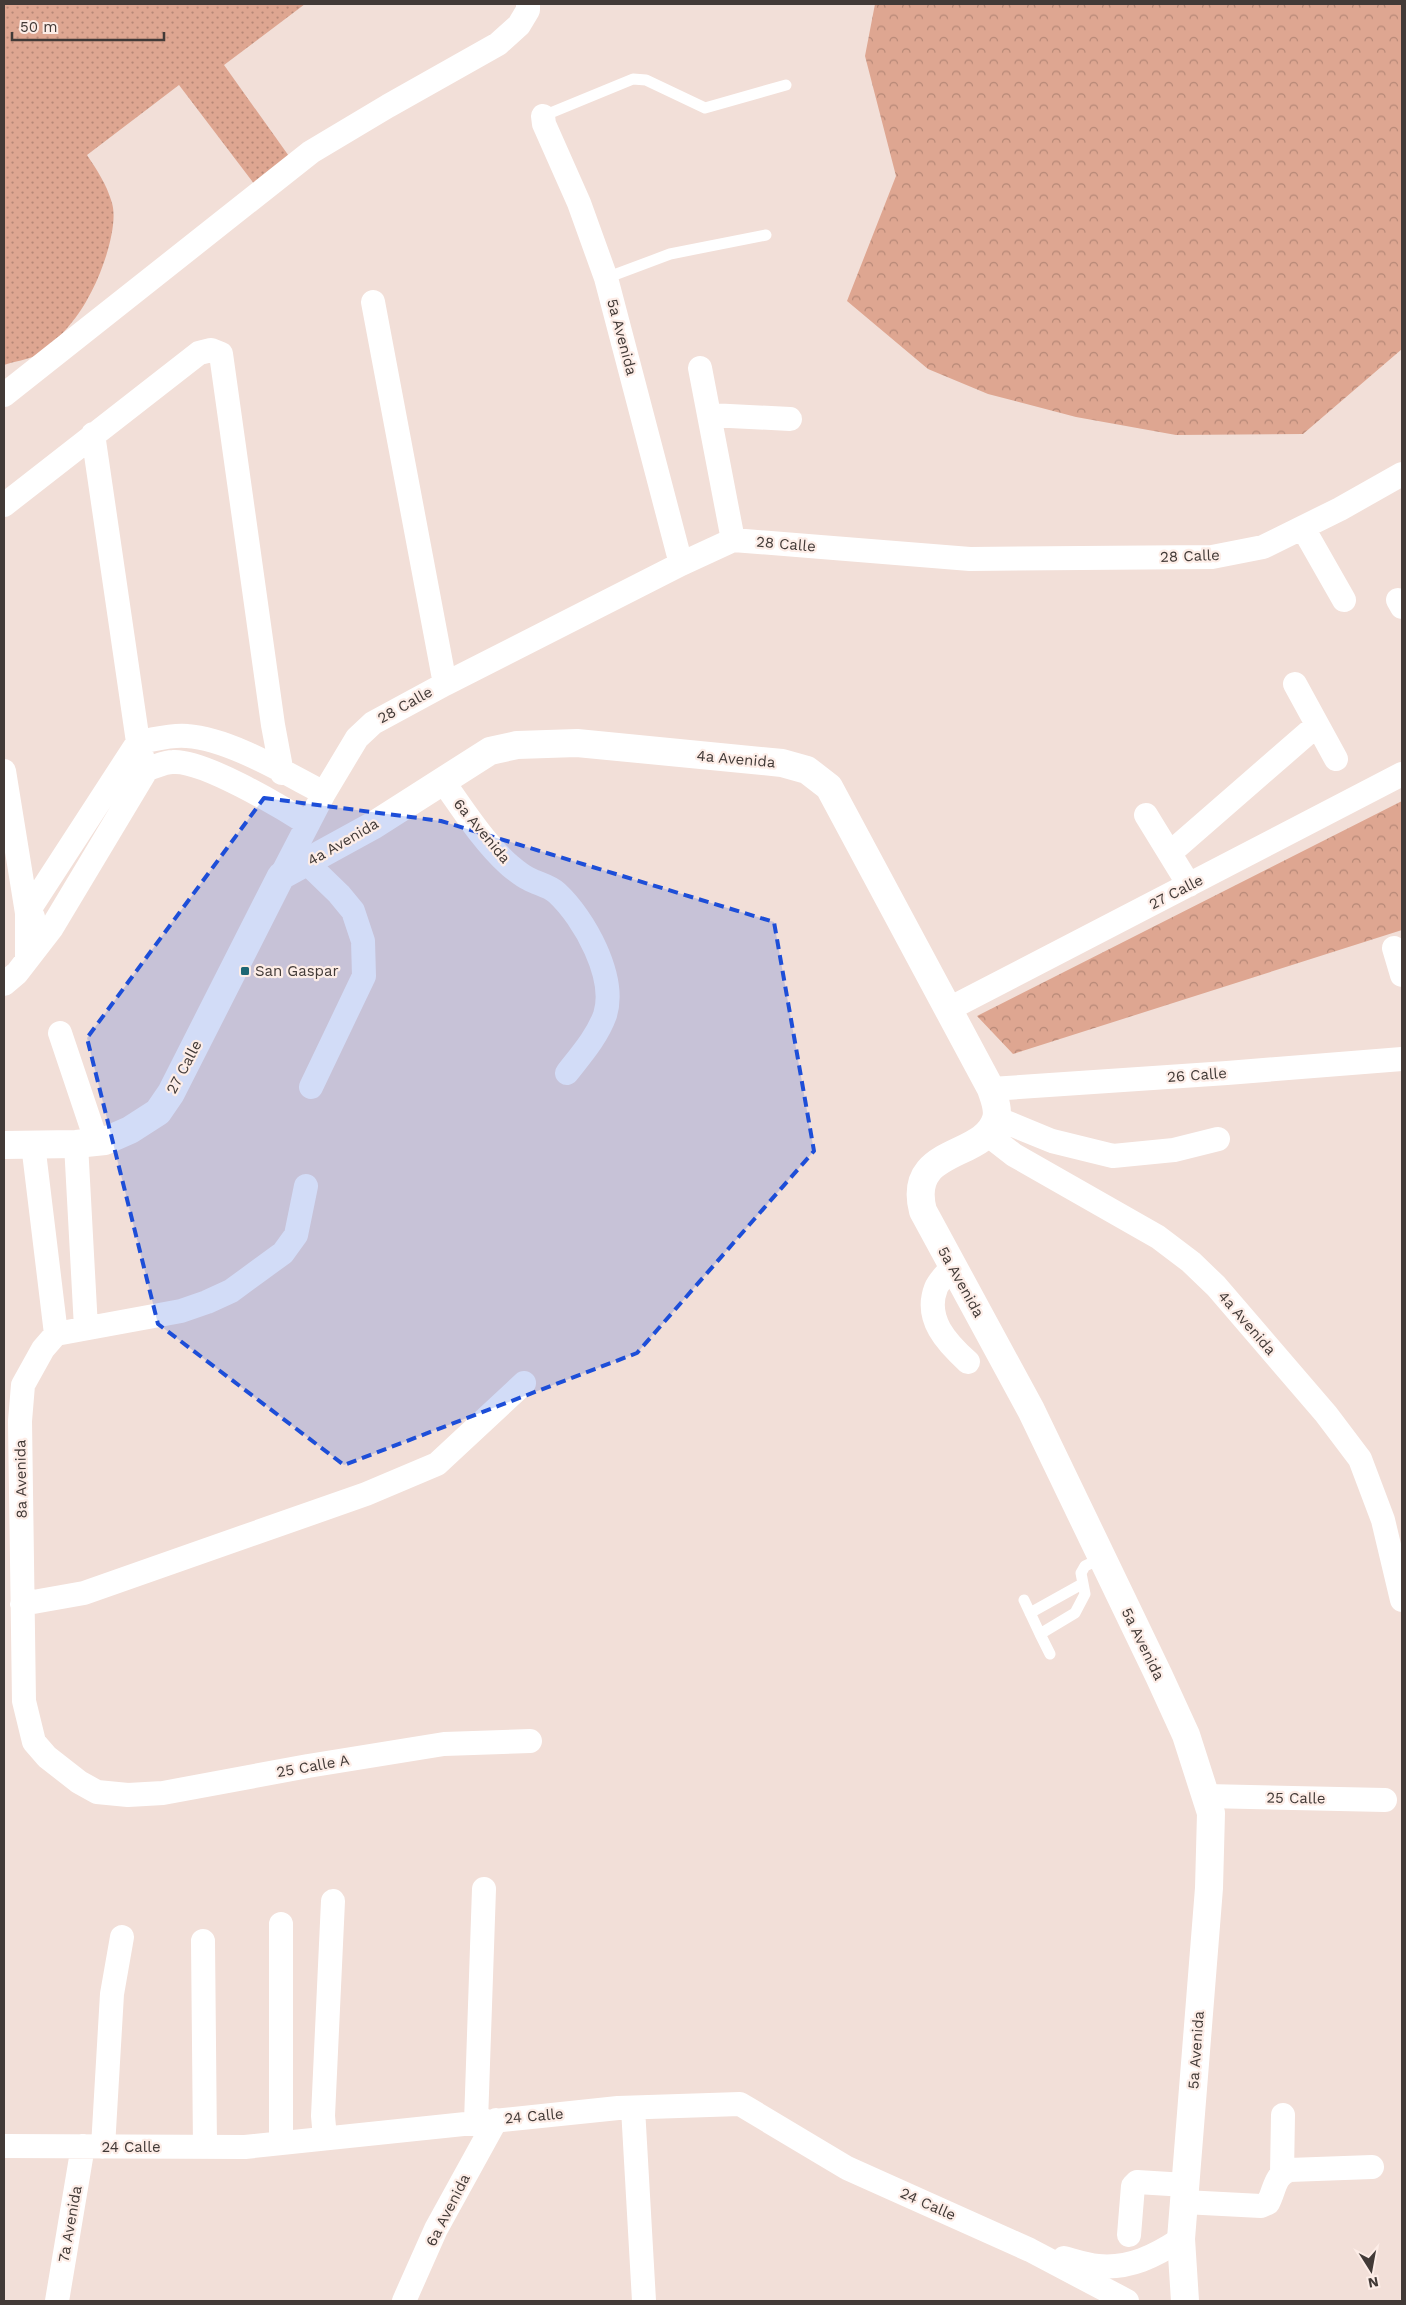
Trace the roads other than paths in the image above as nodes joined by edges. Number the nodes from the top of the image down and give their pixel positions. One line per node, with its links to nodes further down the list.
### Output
1 (528, 4): 8 (street)
2 (786, 86): 3 (lane)
3 (543, 116): 5 (street, 5a Avenida)
4 (766, 235): 5 (lane)
5 (606, 278): 16 (street, 5a Avenida)
6 (373, 302): 18 (street)
7 (700, 368): 9 (street)
8 (4, 395)
9 (710, 415): 10 (street); 15 (street)
10 (790, 418)
11 (93, 434): 13 (street); 21 (street); 25 (street)
12 (1400, 479): 14 (street, 28 Calle)
13 (4, 505)
14 (1303, 528): 15 (street, 28 Calle); 17 (street)
15 (733, 540): 16 (street, 28 Calle)
16 (681, 564): 18 (street, 28 Calle)
17 (1344, 600)
18 (445, 684): 28 (street, 28 Calle)
19 (1295, 684): 20 (street)
20 (1317, 725): 22 (street); 31 (street)
21 (138, 742): 23 (street); 25 (street); 35 (street)
22 (1336, 759)
23 (147, 769): 30 (street); 36 (street)
24 (4, 771): 35 (street)
25 (282, 773): 28 (street)
26 (1402, 774): 34 (street, 27 Calle)
27 (442, 780): 32 (street, 4a Avenida); 41 (street, 4a Avenida); 44 (street, 6a Avenida)
28 (324, 794): 30 (street, 28 Calle)
29 (1146, 815): 31 (street)
30 (308, 824): 33 (street, 28 Calle)
31 (1170, 853): 34 (street)
32 (307, 863): 33 (street, 4a Avenida); 45 (street)
33 (281, 876): 49 (street, 27 Calle)
34 (1189, 885): 41 (street, 27 Calle)
35 (27, 913): 36 (street); 38 (street)
36 (51, 929): 38 (street)
37 (1394, 948): 39 (street)
38 (27, 959): 40 (street)
39 (1402, 975)
40 (4, 984)
41 (949, 1009): 46 (street, 4a Avenida)
42 (60, 1033): 49 (street)
43 (1402, 1059): 46 (street, 26 Calle)
44 (567, 1073)
45 (311, 1087)
46 (991, 1089): 47 (street, 4a Avenida)
47 (992, 1126): 48 (street); 53 (street, 5a Avenida); 61 (street, 4a Avenida)
48 (1218, 1140)
49 (87, 1143): 50 (street, 27 Calle); 54 (street)
50 (33, 1144): 51 (street, 27 Calle); 55 (street)
51 (4, 1145)
52 (306, 1186): 54 (street)
53 (953, 1266): 56 (street); 58 (street, 5a Avenida)
54 (86, 1328): 55 (street)
55 (56, 1334): 62 (street, 8a Avenida)
56 (968, 1362)
57 (524, 1383): 62 (street)
58 (1102, 1558): 59 (lane); 68 (street, 5a Avenida)
59 (1082, 1584): 63 (lane); 64 (lane)
60 (1024, 1600): 63 (lane)
61 (1402, 1600)
62 (22, 1604): 67 (street, 8a Avenida)
63 (1030, 1612): 64 (lane)
64 (1040, 1634): 65 (lane)
65 (1050, 1654)
66 (530, 1741): 67 (street, 25 Calle A)
67 (97, 1792)
68 (1206, 1796): 69 (street, 25 Calle); 85 (street, 5a Avenida)
69 (1385, 1800)
70 (484, 1889): 77 (street)
71 (333, 1901): 78 (street)
72 (281, 1924): 79 (street)
73 (122, 1937): 80 (street, 7a Avenida)
74 (203, 1940): 81 (street)
75 (634, 2108): 77 (street, 24 Calle); 88 (street, 24 Calle); 91 (street)
76 (1283, 2115): 84 (street)
77 (486, 2121): 78 (street, 24 Calle); 90 (street, 6a Avenida)
78 (325, 2138): 79 (street, 24 Calle)
79 (281, 2143): 81 (street, 24 Calle)
80 (93, 2146): 81 (street, 24 Calle); 82 (street, 24 Calle); 89 (street, 7a Avenida)
81 (205, 2147)
82 (4, 2148)
83 (1372, 2167): 84 (street)
84 (1282, 2173): 85 (street)
85 (1185, 2194): 86 (street); 87 (street, 5a Avenida)
86 (1129, 2235)
87 (1181, 2239): 88 (street, 24 Calle); 93 (street, 5a Avenida)
88 (1030, 2250): 92 (street, 24 Calle)
89 (57, 2301)
90 (404, 2301)
91 (644, 2301)
92 (1127, 2301)
93 (1185, 2301)

